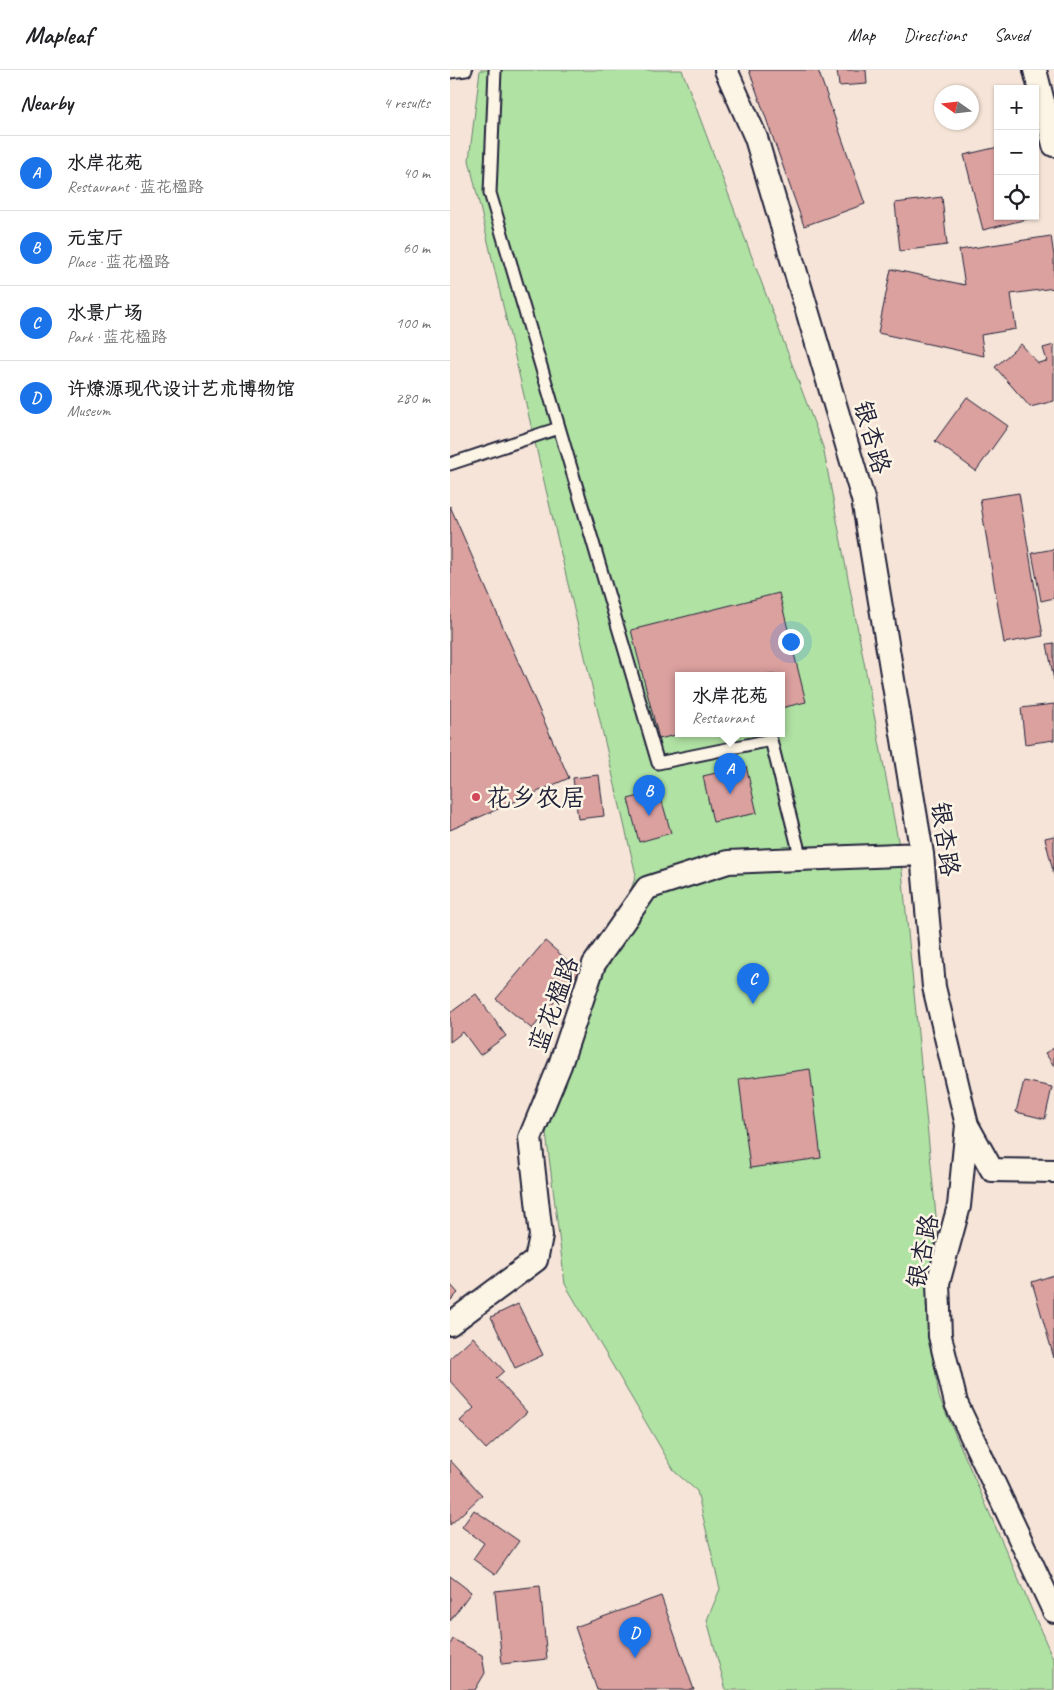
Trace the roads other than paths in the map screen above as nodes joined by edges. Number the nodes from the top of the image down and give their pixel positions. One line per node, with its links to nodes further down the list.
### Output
1 (466, 70): 5 (lane)
2 (495, 70): 7 (lane)
3 (726, 70): 9 (street, 银杏路)
4 (1035, 70): 6 (street)
5 (450, 72)
6 (1054, 145)
7 (559, 428): 8 (lane); 10 (lane)
8 (450, 464)
9 (922, 854): 10 (street, 蓝花楹路); 11 (street, 银杏路)
10 (801, 858): 13 (street, 蓝花楹路)
11 (967, 1125): 12 (street); 14 (street, 银杏路)
12 (1054, 1171)
13 (450, 1324)
14 (1054, 1611)

